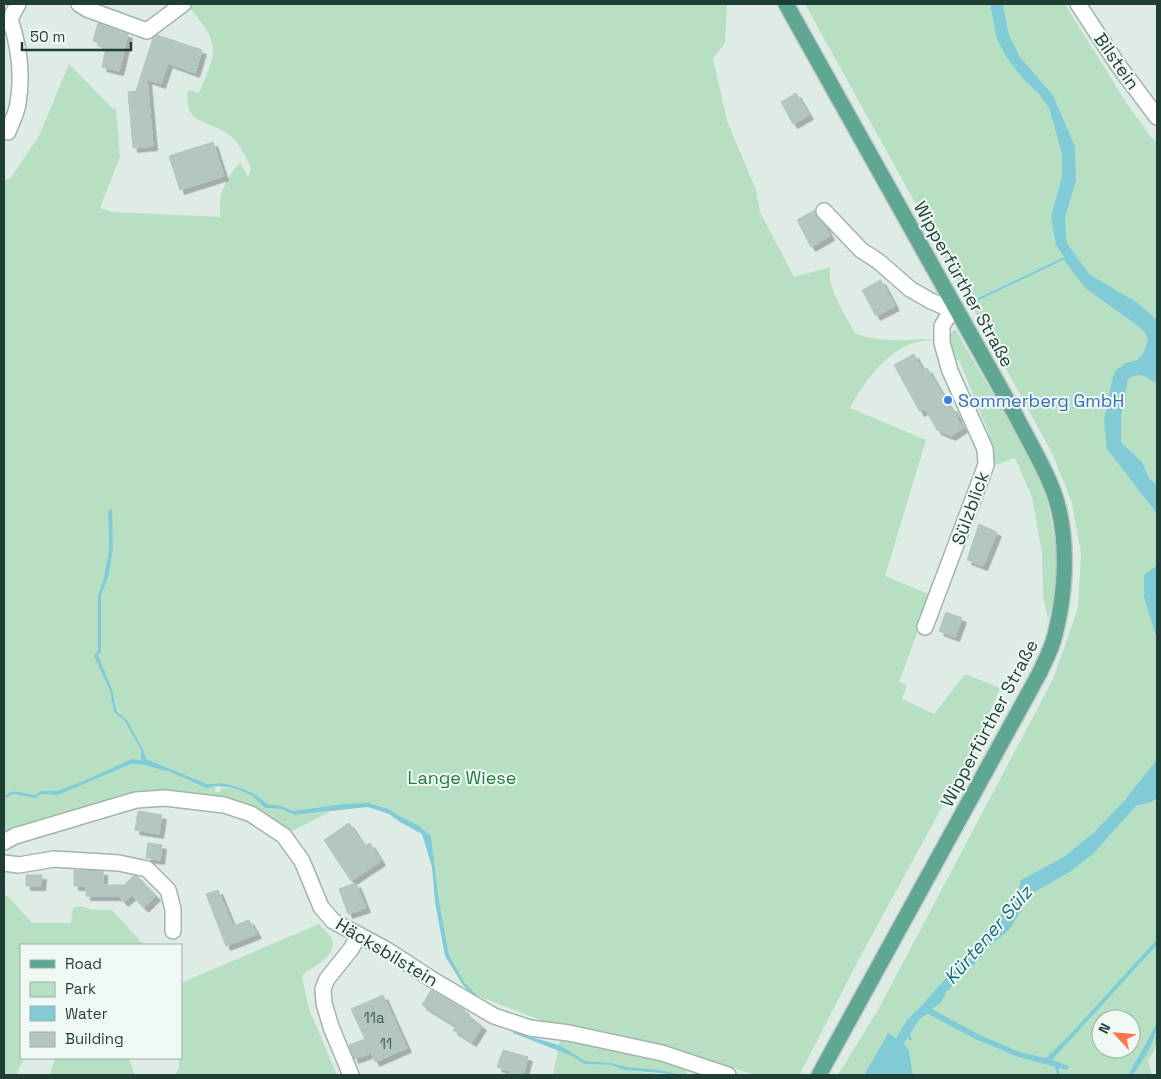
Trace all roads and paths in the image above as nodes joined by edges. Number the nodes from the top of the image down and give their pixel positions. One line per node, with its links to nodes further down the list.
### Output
1 (18, 4): 6 (street)
2 (79, 4): 3 (street)
3 (183, 4)
4 (786, 4): 10 (main road, Wipperfürther Straße)
5 (1078, 4): 7 (street, Bilstein)
6 (7, 21): 8 (street)
7 (1157, 117)
8 (8, 132)
9 (824, 211): 10 (street)
10 (953, 308): 11 (street, Sülzblick); 18 (main road, Wipperfürther Straße)
11 (925, 626)
12 (4, 842): 15 (street, Häcksbilstein)
13 (4, 863): 14 (street)
14 (173, 931)
15 (359, 935): 16 (street); 17 (street, Häcksbilstein)
16 (351, 1075)
17 (728, 1075)
18 (819, 1075)

